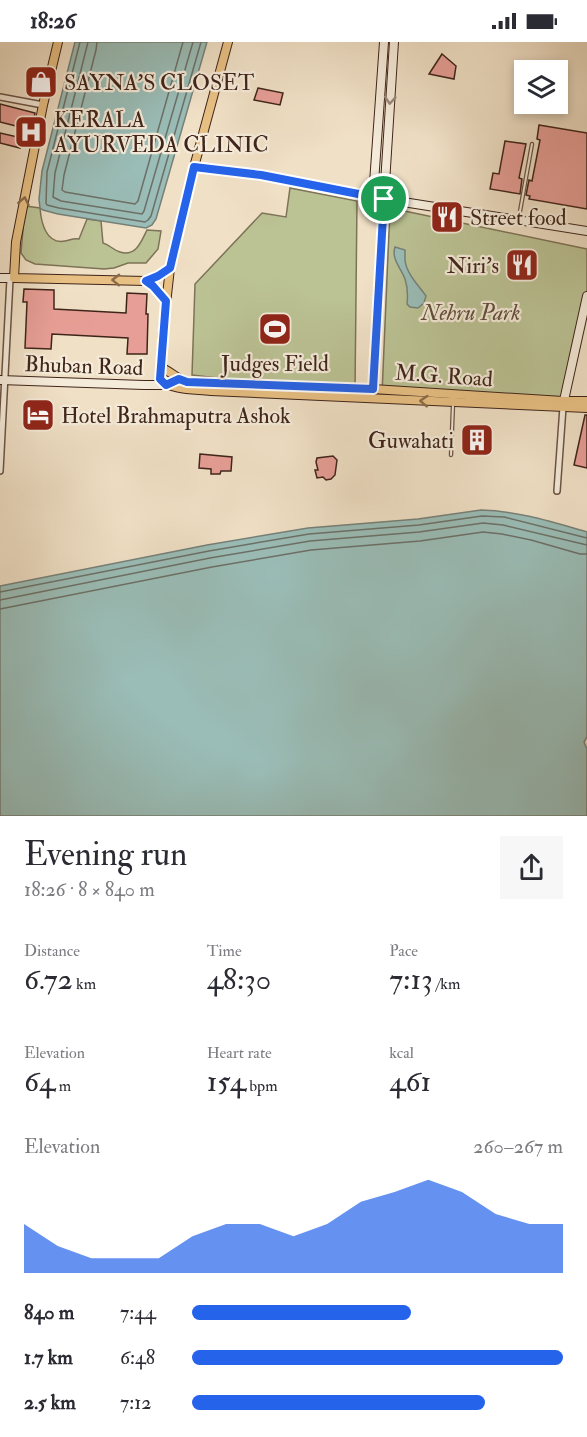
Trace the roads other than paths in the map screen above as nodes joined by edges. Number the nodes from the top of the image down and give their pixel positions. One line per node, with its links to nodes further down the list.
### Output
1 (58, 42): 6 (main road)
2 (228, 42): 8 (main road)
3 (384, 42): 9 (street)
4 (394, 42): 10 (street, one-way to 10)
5 (0, 97): 6 (street)
6 (43, 105): 15 (main road, one-way to 6)
7 (532, 144): 11 (lane)
8 (194, 167): 9 (street); 13 (main road)
9 (373, 196): 10 (street)
10 (384, 199): 11 (street); 23 (lane)
11 (518, 220): 12 (street)
12 (587, 231)
13 (170, 268): 16 (main road); 18 (main road)
14 (0, 278): 15 (street)
15 (12, 278): 16 (main road, one-way to 15); 21 (street)
16 (146, 281): 18 (main road)
17 (587, 296): 26 (street)
18 (166, 301): 19 (main road)
19 (160, 367): 20 (main road, M.G. Road); 22 (main road)
20 (179, 379): 22 (street); 23 (main road, M.G. Road)
21 (3, 381): 22 (street, Bhuban Road); 29 (street)
22 (166, 385): 25 (main road, one-way to 22)
23 (373, 389): 26 (main road, M.G. Road)
24 (587, 401): 26 (main road, M.G. Road)
25 (453, 402): 26 (main road); 28 (lane)
26 (563, 404): 27 (main road); 30 (street)
27 (587, 408)
28 (452, 455)
29 (0, 471)
30 (557, 490)

